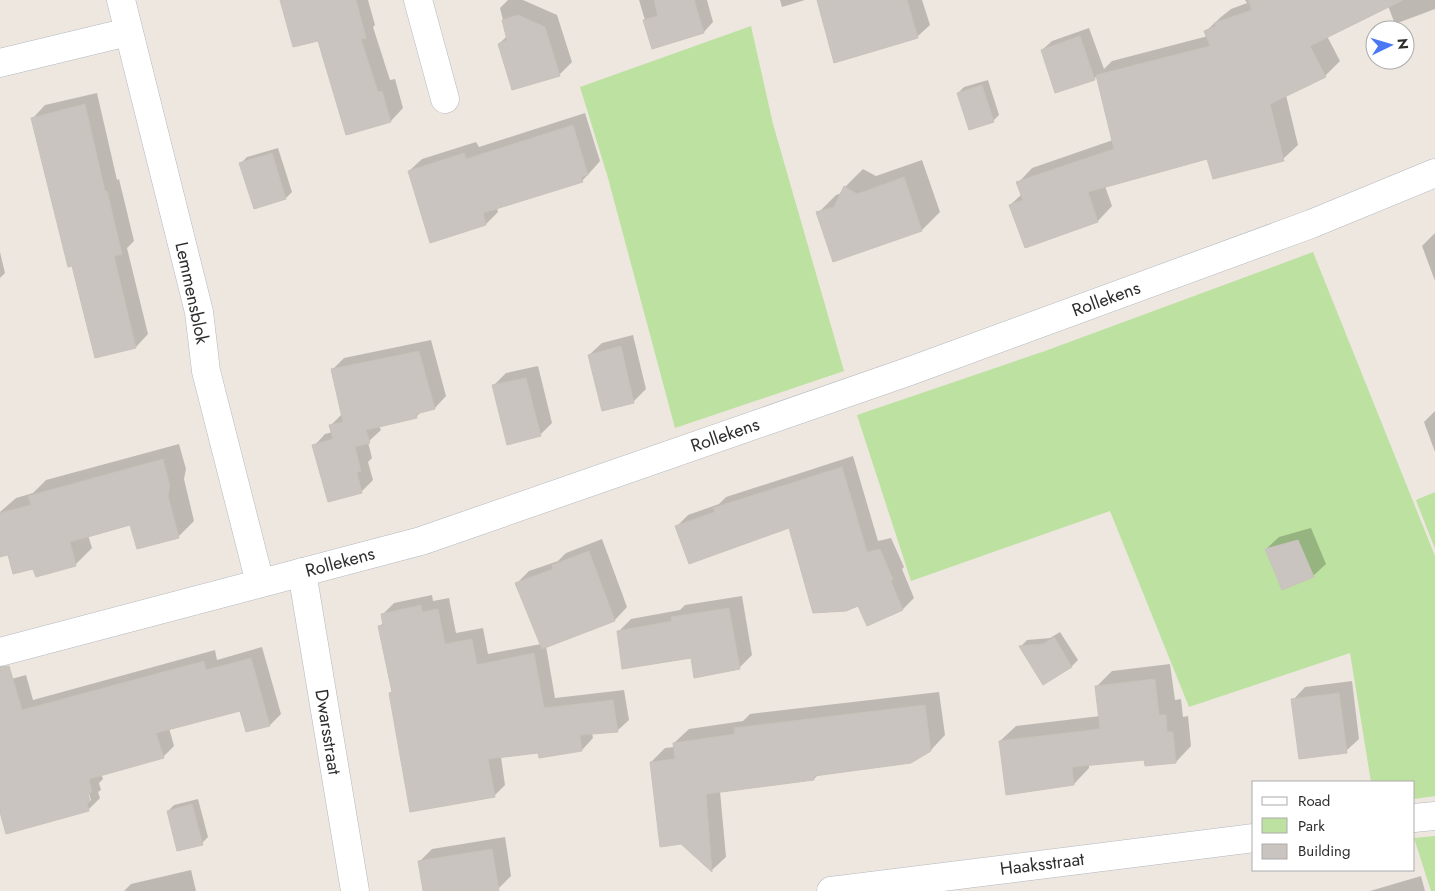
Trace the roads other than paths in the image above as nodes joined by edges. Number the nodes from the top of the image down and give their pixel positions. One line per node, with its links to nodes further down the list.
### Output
1 (121, 0): 3 (street, Lemmensblok)
2 (418, 0): 5 (street)
3 (128, 32): 4 (street); 8 (street, Lemmensblok)
4 (0, 63)
5 (445, 99)
6 (1435, 173): 7 (street, Rollekens)
7 (302, 572): 8 (street, Rollekens); 13 (street, Dwarsstraat)
8 (260, 583): 9 (street, Rollekens)
9 (0, 652)
10 (1435, 816): 11 (street)
11 (1415, 818)
12 (1252, 838): 14 (street, Haaksstraat)
13 (355, 891)
14 (831, 891)

